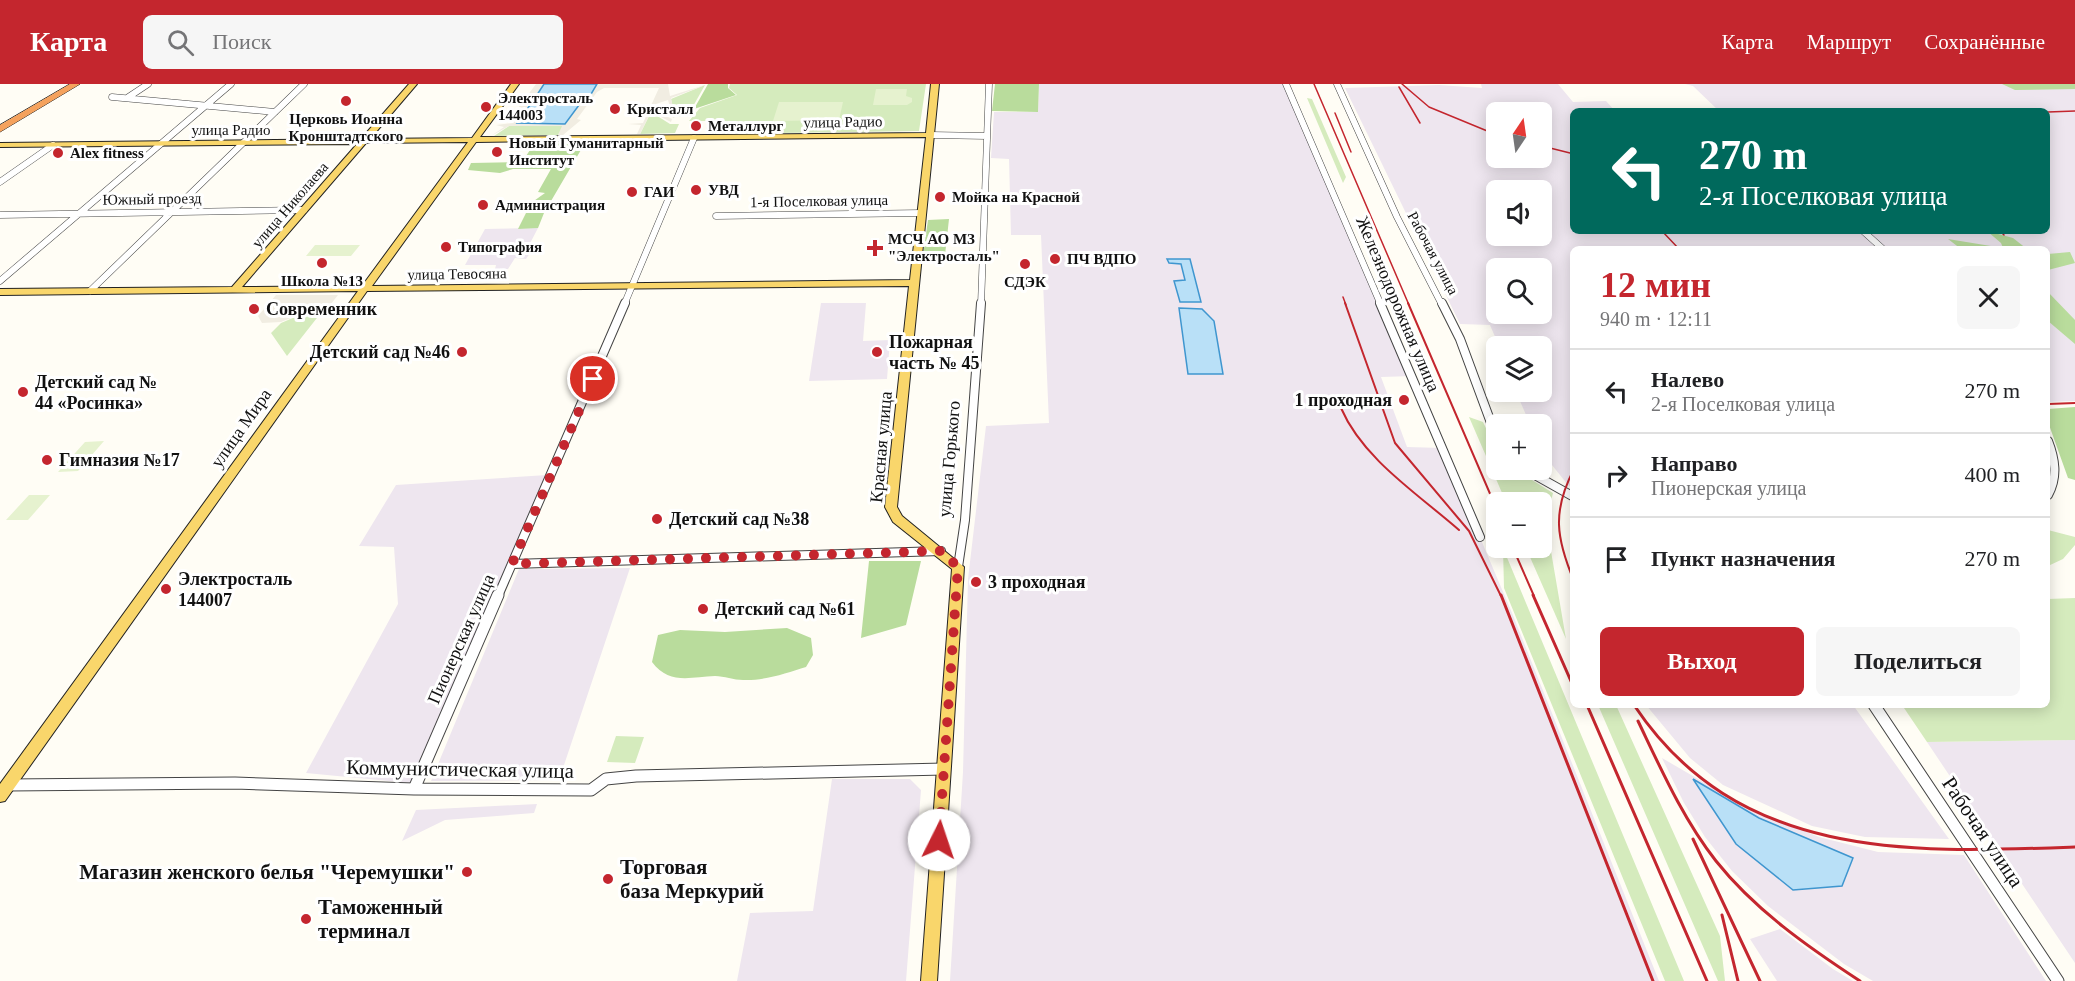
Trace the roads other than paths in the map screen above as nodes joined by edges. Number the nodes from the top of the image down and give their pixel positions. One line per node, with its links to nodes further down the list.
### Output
1 (76, 84): 15 (highway)
2 (148, 84): 12 (street)
3 (231, 84): 13 (street)
4 (304, 84): 14 (street)
5 (413, 84): 21 (main road, улица Николаева)
6 (515, 84): 19 (main road, улица Мира)
7 (936, 84): 16 (main road, Красная улица)
8 (989, 84): 17 (street, улица Горького)
9 (1286, 84): 46 (street, Железнодорожная улица)
10 (1337, 84): 41 (street, Рабочая улица)
11 (112, 97): 12 (street)
12 (127, 98): 13 (street)
13 (206, 104): 14 (street); 22 (street)
14 (275, 111): 20 (street)
15 (0, 129)
16 (931, 135): 17 (street); 18 (main road, улица Радио); 28 (main road, Красная улица)
17 (987, 136): 49 (street, улица Горького)
18 (694, 138): 19 (main road, улица Радио); 36 (street, Пионерская улица)
19 (474, 141): 21 (main road, улица Радио); 38 (main road, улица Мира)
20 (242, 143): 21 (main road, улица Радио); 22 (main road, улица Радио); 27 (street)
21 (363, 143): 26 (main road, улица Николаева)
22 (160, 144): 24 (main road, улица Радио); 30 (street)
23 (0, 145): 24 (main road, улица Радио)
24 (53, 145): 25 (street)
25 (0, 182)
26 (304, 210): 27 (street, Южный проезд); 37 (main road, улица Николаева)
27 (170, 213): 30 (street, Южный проезд); 39 (street)
28 (922, 213): 31 (street, 1-я Поселковая улица); 35 (main road, Красная улица)
29 (0, 214): 30 (street, Южный проезд)
30 (77, 214): 34 (street)
31 (716, 216)
32 (1866, 234): 33 (street)
33 (1880, 246)
34 (0, 281)
35 (913, 284): 36 (main road, улица Тевосяна); 47 (main road, Красная улица)
36 (632, 287): 38 (main road, улица Тевосяна); 48 (street, Пионерская улица)
37 (234, 290): 38 (main road, улица Тевосяна); 39 (main road, улица Тевосяна)
38 (364, 290): 53 (main road, улица Мира)
39 (90, 291): 40 (main road, улица Тевосяна)
40 (0, 292)
41 (1488, 414)
42 (2050, 448): 44 (street)
43 (1544, 480): 45 (street)
44 (2050, 490)
45 (1570, 495)
46 (1480, 537)
47 (941, 551): 48 (street); 49 (main road, Красная улица)
48 (512, 564): 52 (street, Пионерская улица)
49 (958, 567): 51 (main road, улица Горького)
50 (1876, 708): 55 (street, Рабочая улица)
51 (944, 769): 52 (street, Коммунистическая улица); 54 (main road, улица Горького)
52 (414, 789): 53 (street, Коммунистическая улица)
53 (4, 791)
54 (929, 981)
55 (2058, 981)

